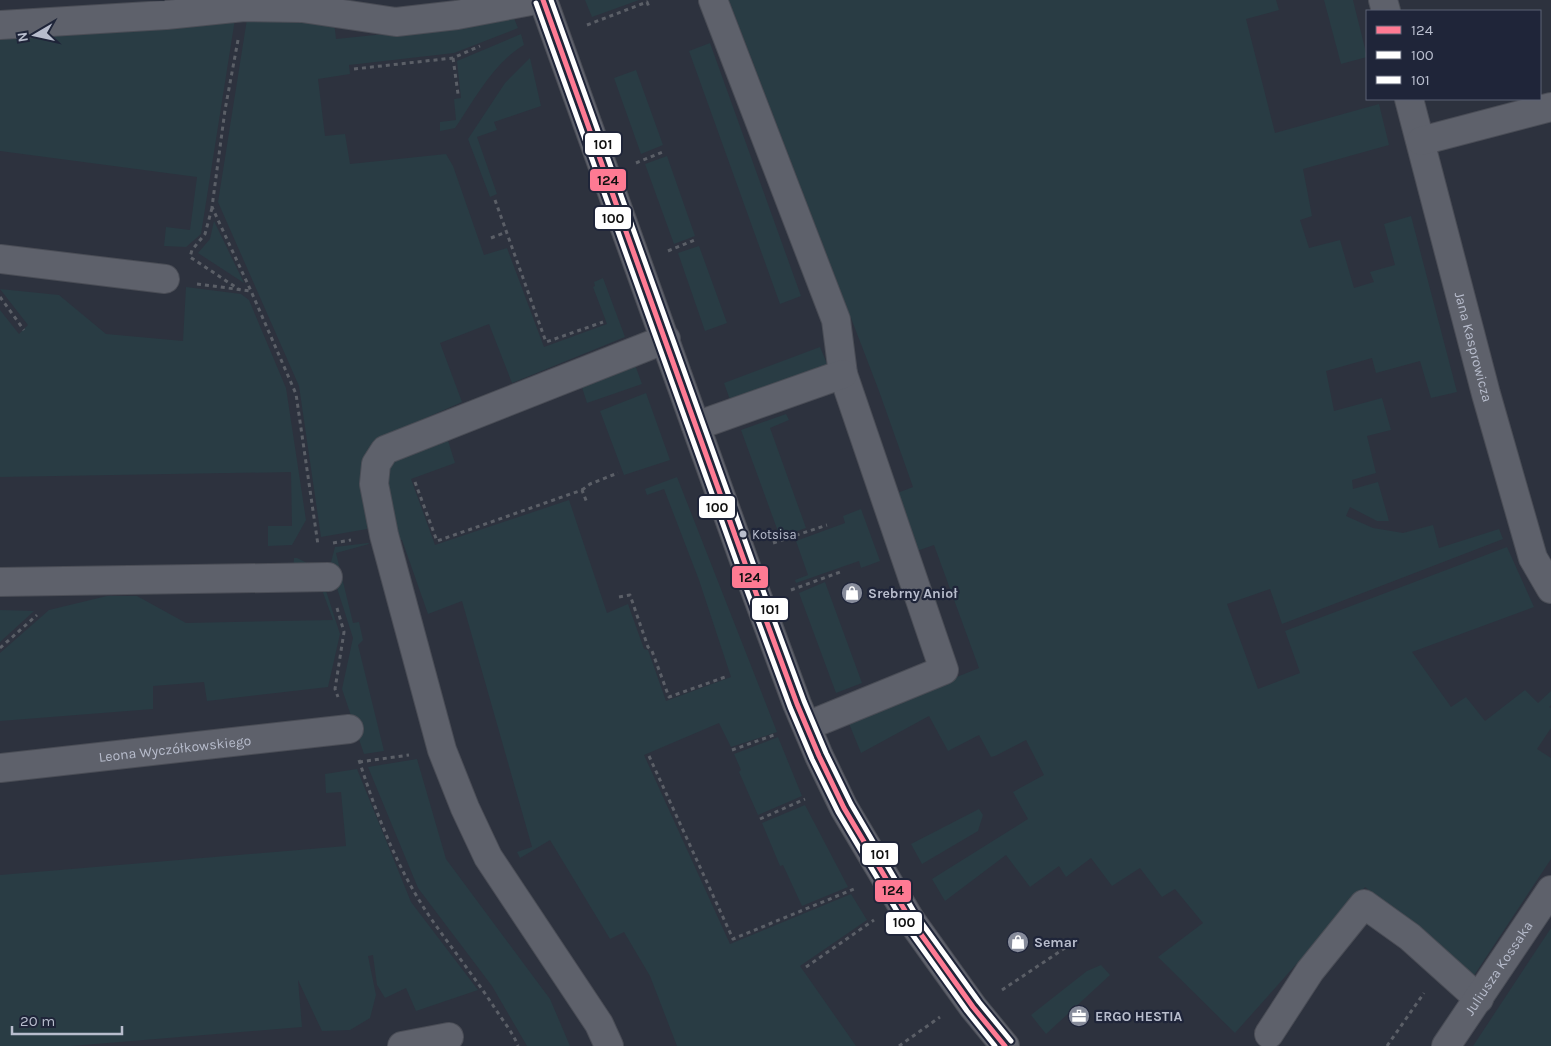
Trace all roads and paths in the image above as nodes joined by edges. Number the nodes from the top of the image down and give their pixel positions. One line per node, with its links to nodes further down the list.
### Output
1 (536, 0): 6 (street)
2 (543, 0): 31 (street)
3 (713, 0): 32 (street)
4 (649, 6): 8 (path)
5 (244, 7): 6 (street); 7 (street); 19 (path)
6 (392, 11)
7 (0, 25)
8 (585, 26)
9 (488, 43): 10 (path)
10 (454, 58): 11 (path); 12 (path)
11 (354, 69)
12 (458, 94)
13 (1409, 100): 15 (street, Jana Kasprowicza)
14 (1551, 107): 15 (street)
15 (1420, 141): 43 (street, Jana Kasprowicza)
16 (665, 151): 17 (path)
17 (635, 163)
18 (495, 200): 20 (path)
19 (212, 207): 26 (path); 27 (path)
20 (506, 232): 21 (path); 29 (path)
21 (491, 238)
22 (697, 239): 23 (path)
23 (667, 252)
24 (0, 259): 25 (street)
25 (164, 279): 26 (path)
26 (240, 290): 27 (path)
27 (251, 291): 41 (path)
28 (0, 297): 30 (path)
29 (603, 322)
30 (24, 330)
31 (666, 339): 33 (street); 49 (street)
32 (842, 374): 33 (street); 48 (street)
33 (696, 426): 48 (street)
34 (618, 473): 36 (path)
35 (415, 482): 36 (path)
36 (582, 490): 37 (path)
37 (587, 503)
38 (827, 525): 39 (path)
39 (773, 543)
40 (843, 571): 44 (path)
41 (328, 577): 42 (street); 47 (path)
42 (0, 582)
43 (1551, 589)
44 (791, 590)
45 (619, 597): 46 (path)
46 (728, 676)
47 (349, 729): 52 (path); 53 (street, Leona Wyczółkowskiego)
48 (794, 729): 50 (path); 72 (street)
49 (442, 750): 52 (path); 70 (street)
50 (732, 750)
51 (649, 756): 56 (path)
52 (359, 762): 66 (path)
53 (0, 768)
54 (810, 797): 55 (path)
55 (760, 819)
56 (861, 886)
57 (1551, 890): 62 (street, Juliusza Kossaka)
58 (880, 916): 60 (path)
59 (1074, 942): 61 (path)
60 (806, 966)
61 (997, 993)
62 (1478, 999): 64 (street); 73 (street, Juliusza Kossaka)
63 (943, 1016): 71 (path)
64 (1269, 1034)
65 (449, 1037): 67 (street)
66 (515, 1038): 68 (path); 69 (path)
67 (402, 1046)
68 (512, 1046)
69 (518, 1046)
70 (609, 1046)
71 (899, 1046)
72 (1005, 1046)
73 (1446, 1046)

